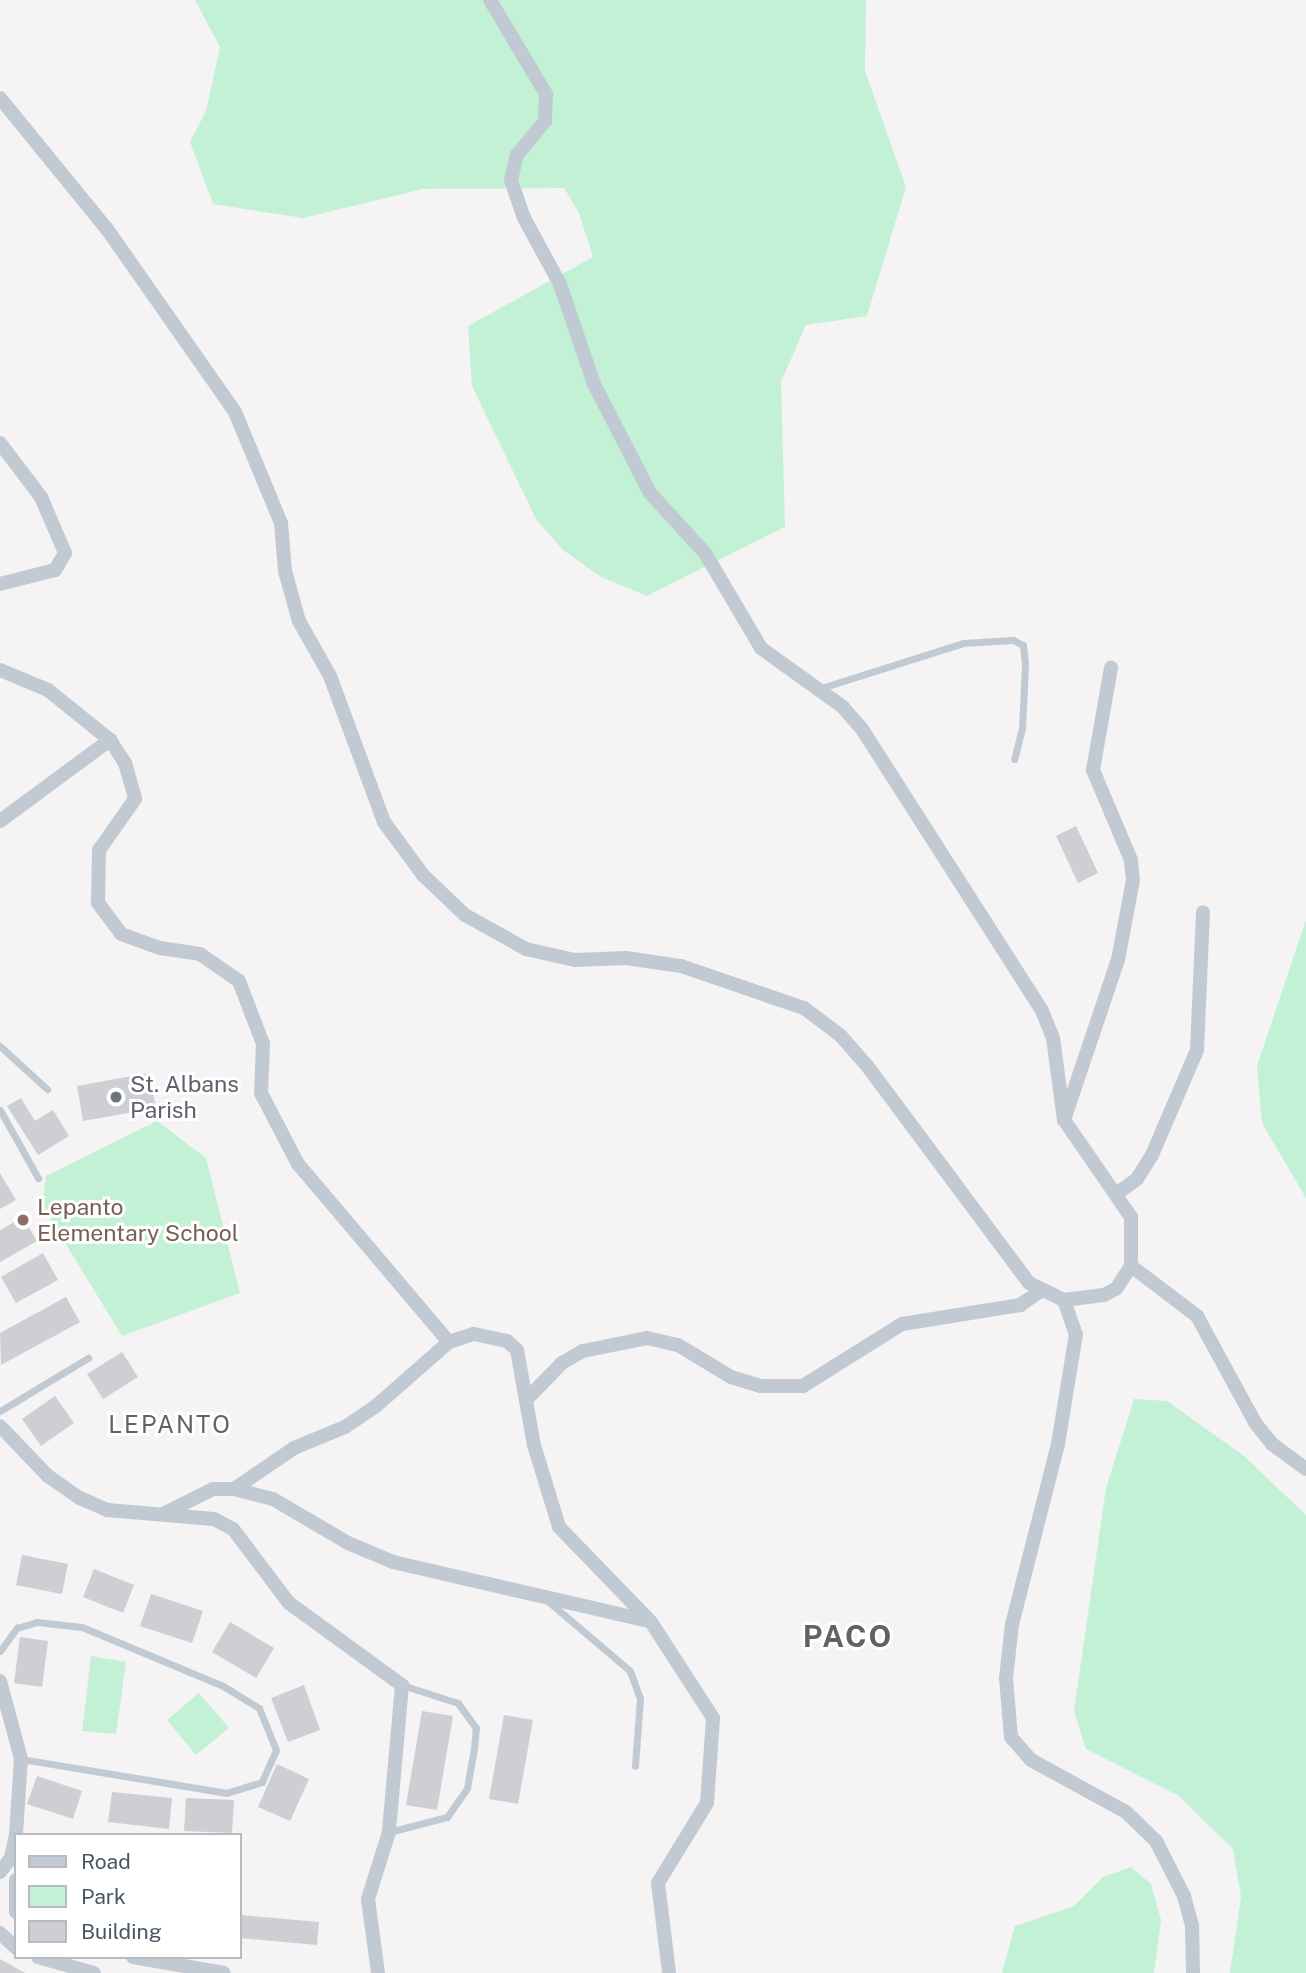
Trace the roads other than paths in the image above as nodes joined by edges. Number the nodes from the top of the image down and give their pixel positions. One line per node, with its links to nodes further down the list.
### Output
1 (490, 0): 7 (street)
2 (0, 98): 19 (street)
3 (0, 443): 4 (street)
4 (0, 584)
5 (1111, 668): 15 (street)
6 (0, 670): 8 (street)
7 (818, 689): 9 (lane); 15 (street)
8 (110, 740): 10 (street); 21 (street)
9 (1014, 759)
10 (0, 821)
11 (1203, 912): 17 (street)
12 (0, 1046): 13 (lane)
13 (47, 1089)
14 (0, 1110): 16 (lane)
15 (1064, 1120): 17 (street)
16 (38, 1178)
17 (1119, 1192): 18 (street)
18 (1131, 1266): 20 (street); 26 (street)
19 (1041, 1291): 20 (street); 23 (street)
20 (1064, 1300): 50 (street)
21 (449, 1342): 23 (street); 27 (street)
22 (88, 1358): 24 (lane)
23 (526, 1400): 30 (street)
24 (0, 1411)
25 (0, 1426): 28 (street)
26 (1306, 1469)
27 (234, 1489): 28 (street); 29 (street)
28 (161, 1514): 33 (street)
29 (543, 1597): 30 (street); 35 (lane)
30 (651, 1622): 49 (street)
31 (0, 1651): 34 (lane)
32 (0, 1681): 34 (street)
33 (401, 1685): 36 (street); 36 (lane)
34 (21, 1759): 37 (street)
35 (635, 1766)
36 (389, 1832): 48 (street)
37 (16, 1833)
38 (14, 1844): 39 (street)
39 (11, 1858): 40 (street); 41 (street)
40 (14, 1871)
41 (0, 1872)
42 (0, 1933): 43 (street)
43 (14, 1946)
44 (45, 1959): 46 (street)
45 (144, 1959): 47 (street)
46 (94, 1973)
47 (224, 1973)
48 (378, 1973)
49 (669, 1973)
50 (1193, 1973)

